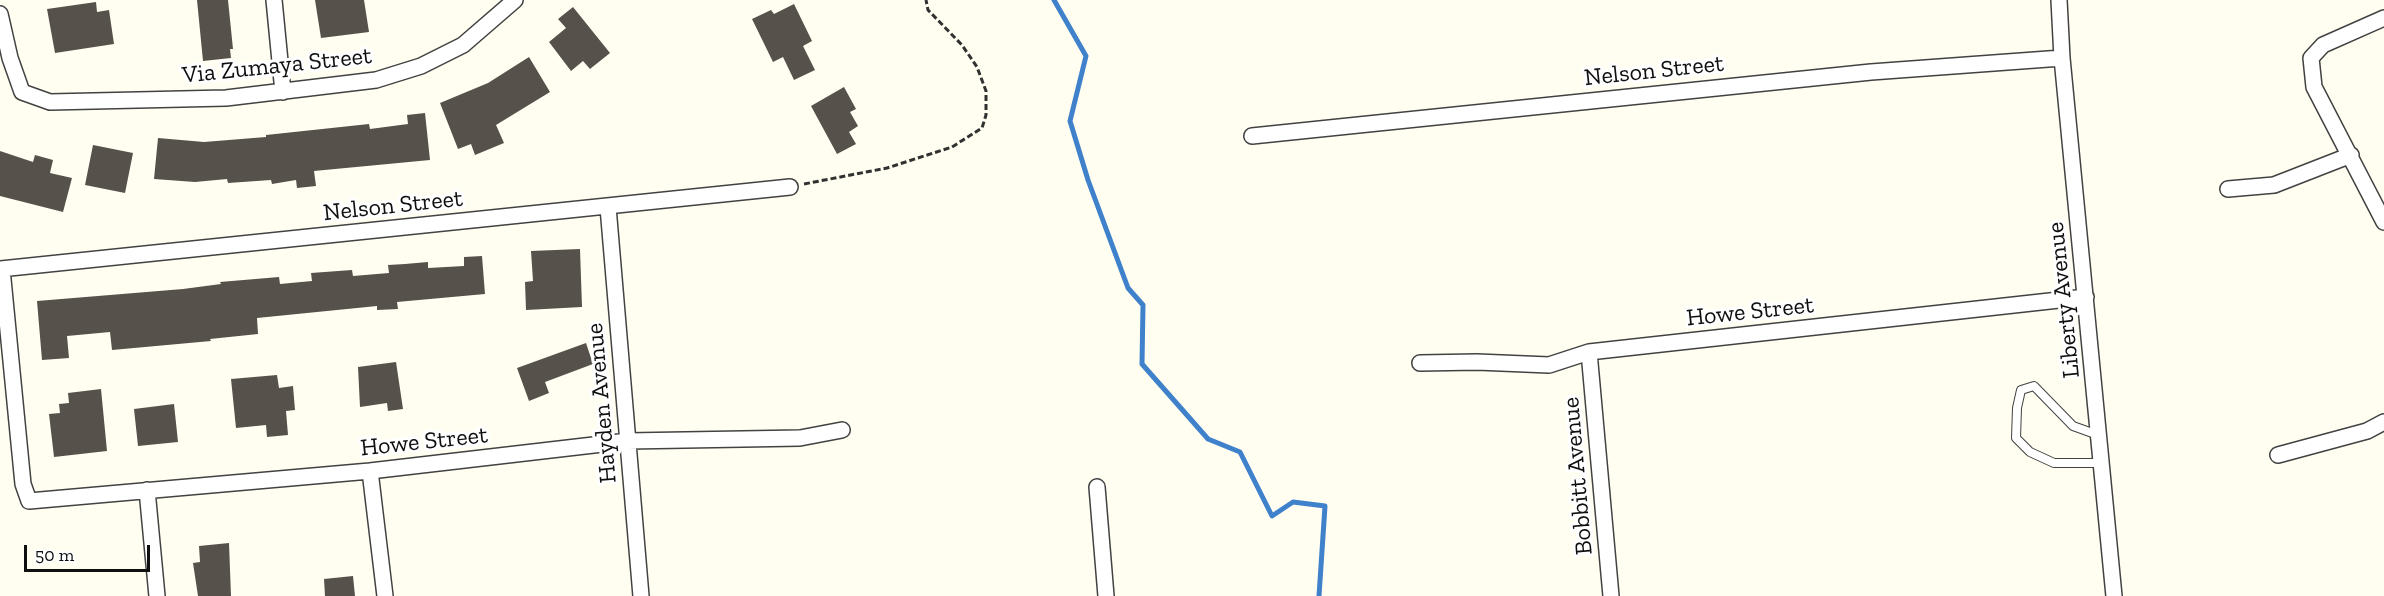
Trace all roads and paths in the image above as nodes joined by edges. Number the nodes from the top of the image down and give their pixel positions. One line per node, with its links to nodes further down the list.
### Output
1 (274, 0): 8 (street)
2 (515, 0): 8 (street, Via Zumaya Street)
3 (926, 0): 11 (path)
4 (2059, 0): 7 (street, Liberty Avenue)
5 (0, 14): 8 (street, Via Zumaya Street)
6 (2384, 18): 10 (street)
7 (2062, 58): 9 (street, Nelson Street); 16 (street, Liberty Avenue)
8 (283, 92)
9 (1252, 136)
10 (2351, 155): 12 (street); 14 (street)
11 (790, 187): 13 (street, Nelson Street)
12 (2228, 189)
13 (608, 207): 15 (street, Nelson Street); 22 (street, Hayden Avenue)
14 (2384, 222)
15 (1, 269): 27 (street, Howe Street)
16 (2086, 297): 17 (street, Howe Street); 21 (street, Liberty Avenue)
17 (1589, 352): 18 (street, Howe Street); 32 (street, Bobbitt Avenue)
18 (1420, 363)
19 (2384, 422): 23 (street)
20 (842, 430): 22 (street, Howe Street)
21 (2100, 436): 24 (street, Liberty Avenue); 24 (lane)
22 (628, 441): 25 (street, Howe Street); 30 (street, Hayden Avenue)
23 (2278, 455)
24 (2102, 463): 33 (street, Liberty Avenue)
25 (370, 471): 27 (street, Howe Street); 29 (street)
26 (1097, 487): 31 (street)
27 (147, 490): 28 (street)
28 (157, 596)
29 (385, 596)
30 (641, 596)
31 (1106, 596)
32 (1611, 596)
33 (2114, 596)

